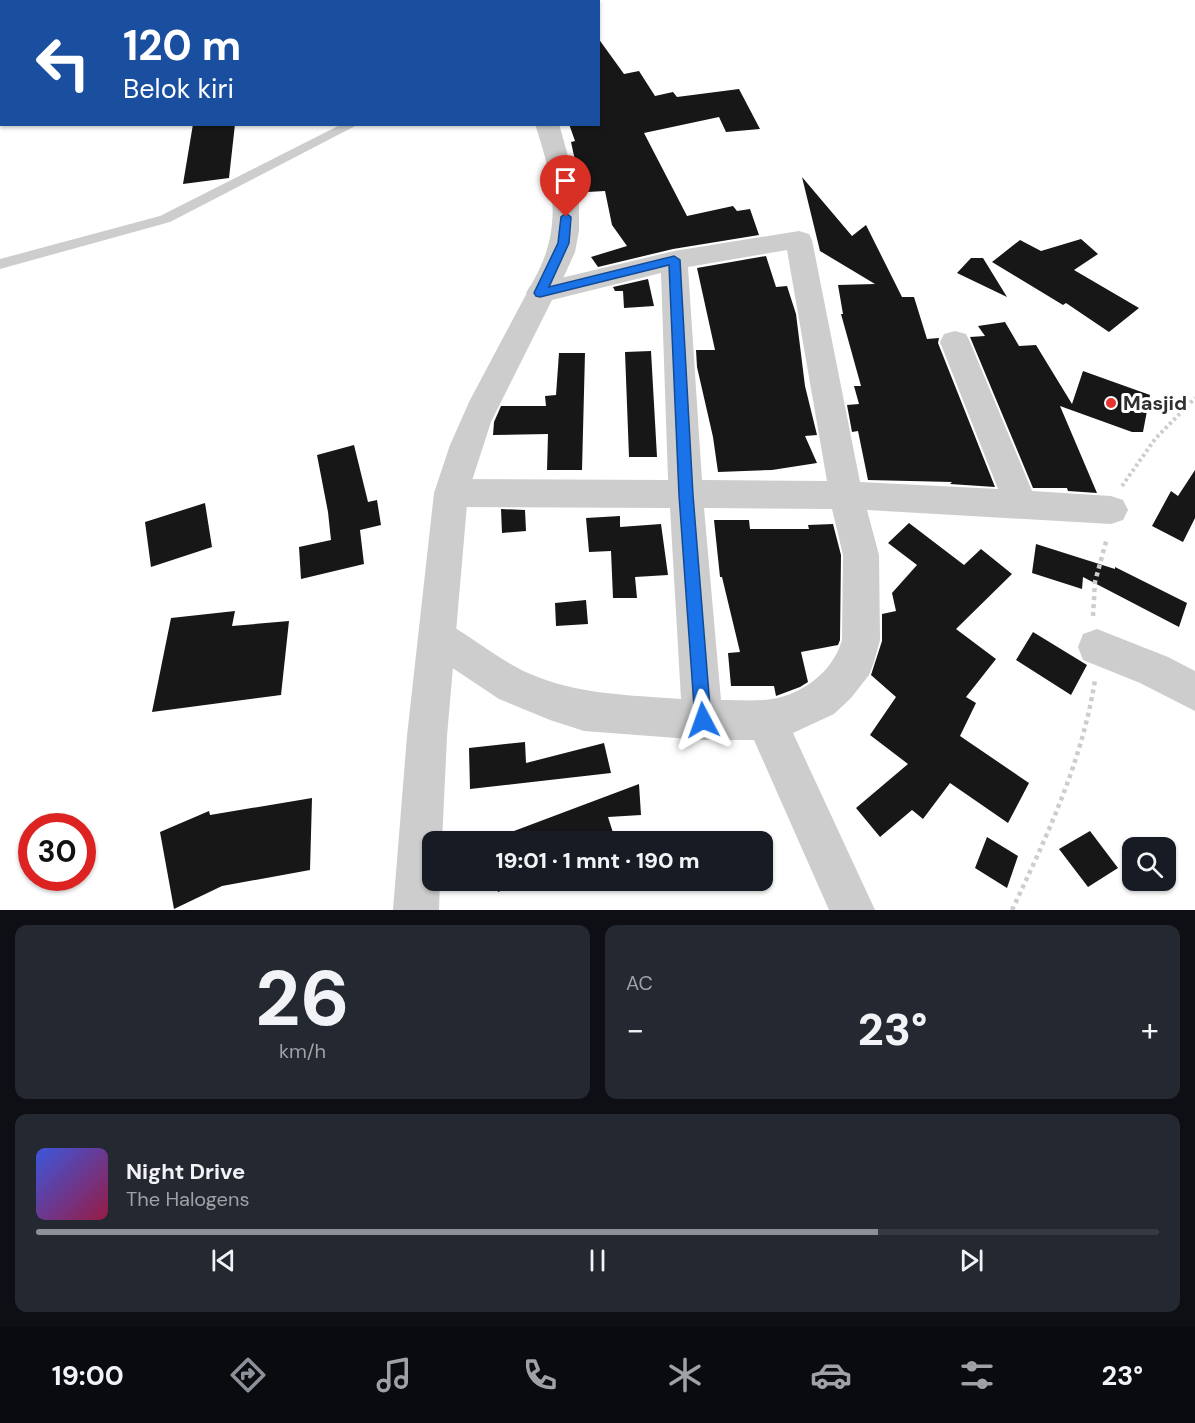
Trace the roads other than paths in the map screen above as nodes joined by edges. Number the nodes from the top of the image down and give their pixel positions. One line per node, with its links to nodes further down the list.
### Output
1 (349, 126): 4 (lane)
2 (548, 126): 5 (street)
3 (674, 260): 5 (street); 8 (street); 9 (street)
4 (0, 264)
5 (540, 293): 7 (street)
6 (955, 342): 10 (street)
7 (451, 493): 8 (street); 12 (street)
8 (686, 495): 9 (street); 15 (street)
9 (846, 495): 10 (street); 16 (street)
10 (1021, 505): 11 (street)
11 (1111, 510)
12 (437, 638): 15 (street); 17 (street)
13 (1096, 647): 14 (street)
14 (1195, 692)
15 (703, 720): 16 (street)
16 (766, 720): 18 (street)
17 (416, 910)
18 (852, 910)

